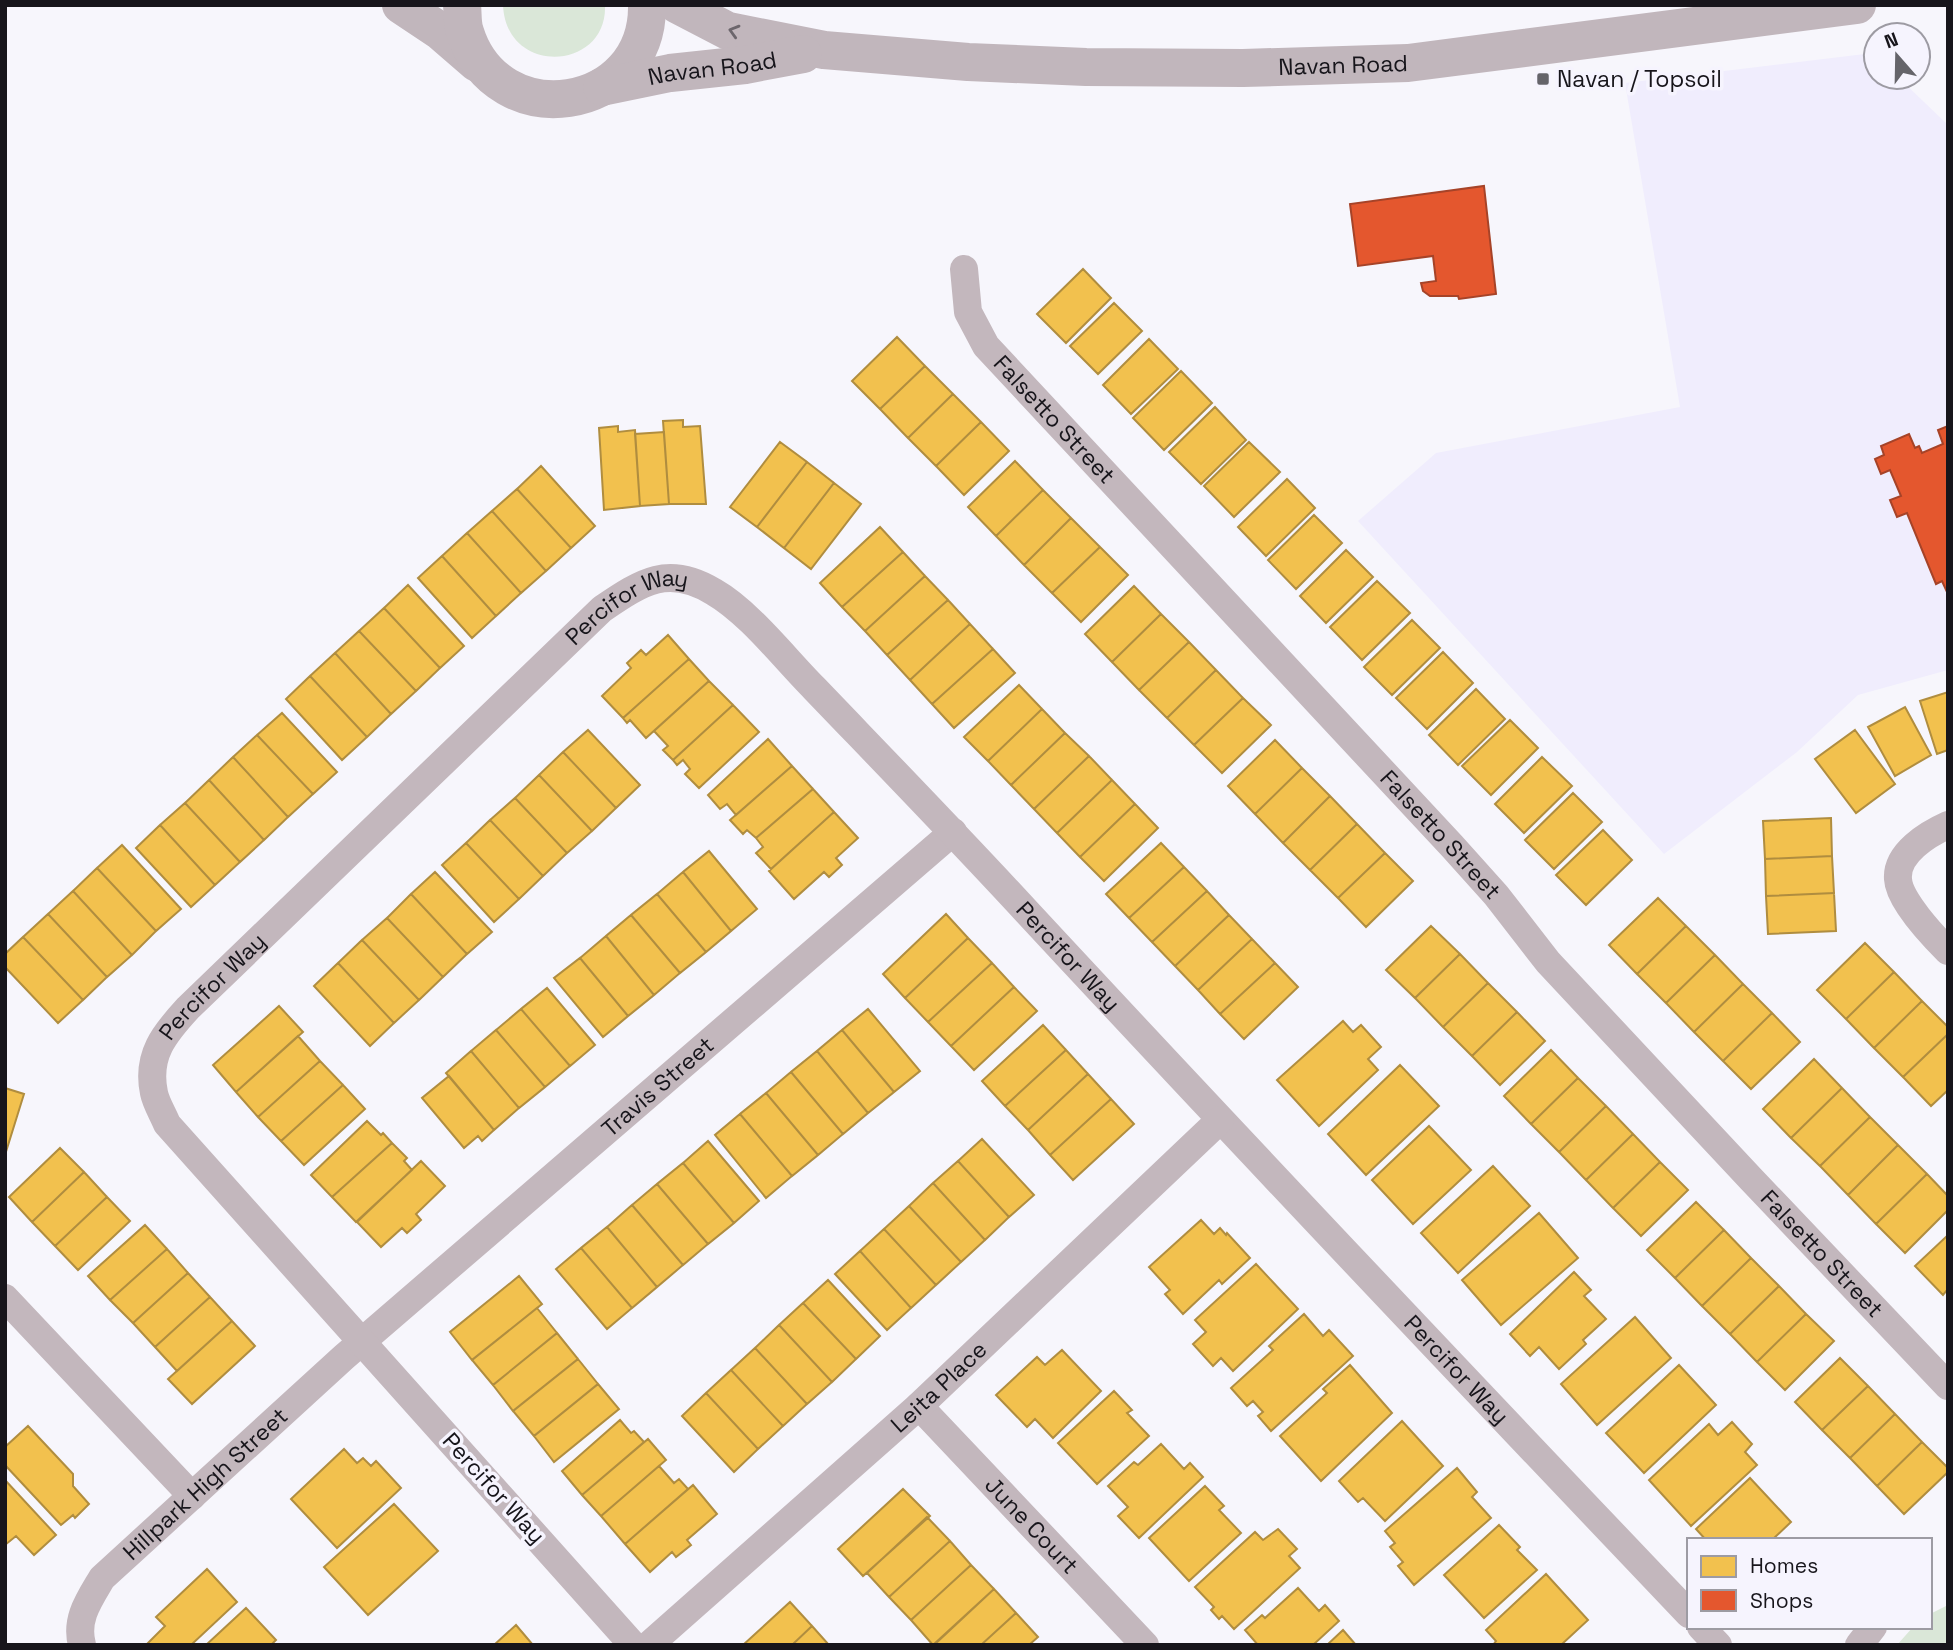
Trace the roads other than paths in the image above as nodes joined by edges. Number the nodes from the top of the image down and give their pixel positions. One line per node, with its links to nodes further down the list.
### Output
1 (401, 5): 7 (main road)
2 (462, 5): 7 (main road)
3 (647, 5): 8 (main road)
4 (678, 5): 6 (main road, Navan Road, one-way to 4)
5 (1857, 5): 6 (main road, Navan Road)
6 (824, 50): 8 (main road, Navan Road)
7 (489, 74): 8 (main road)
8 (602, 87)
9 (964, 270): 16 (street, Falsetto Street)
10 (1948, 825): 12 (street)
11 (953, 832): 13 (street, Percifor Way); 15 (street, Travis Street); 15 (street, Percifor Way)
12 (1948, 951)
13 (1220, 1120): 17 (street, Leita Place); 19 (street, Percifor Way)
14 (5, 1298): 18 (street)
15 (364, 1342): 18 (street, Hillpark High Street); 23 (street, Percifor Way)
16 (1948, 1386)
17 (919, 1406): 24 (street, Leita Place); 25 (street, June Court)
18 (192, 1496): 22 (street, Hillpark High Street)
19 (1687, 1612)
20 (1703, 1629): 26 (street)
21 (1871, 1629): 27 (street)
22 (82, 1645)
23 (633, 1645)
24 (649, 1645)
25 (1145, 1645)
26 (1718, 1645)
27 (1859, 1645)

